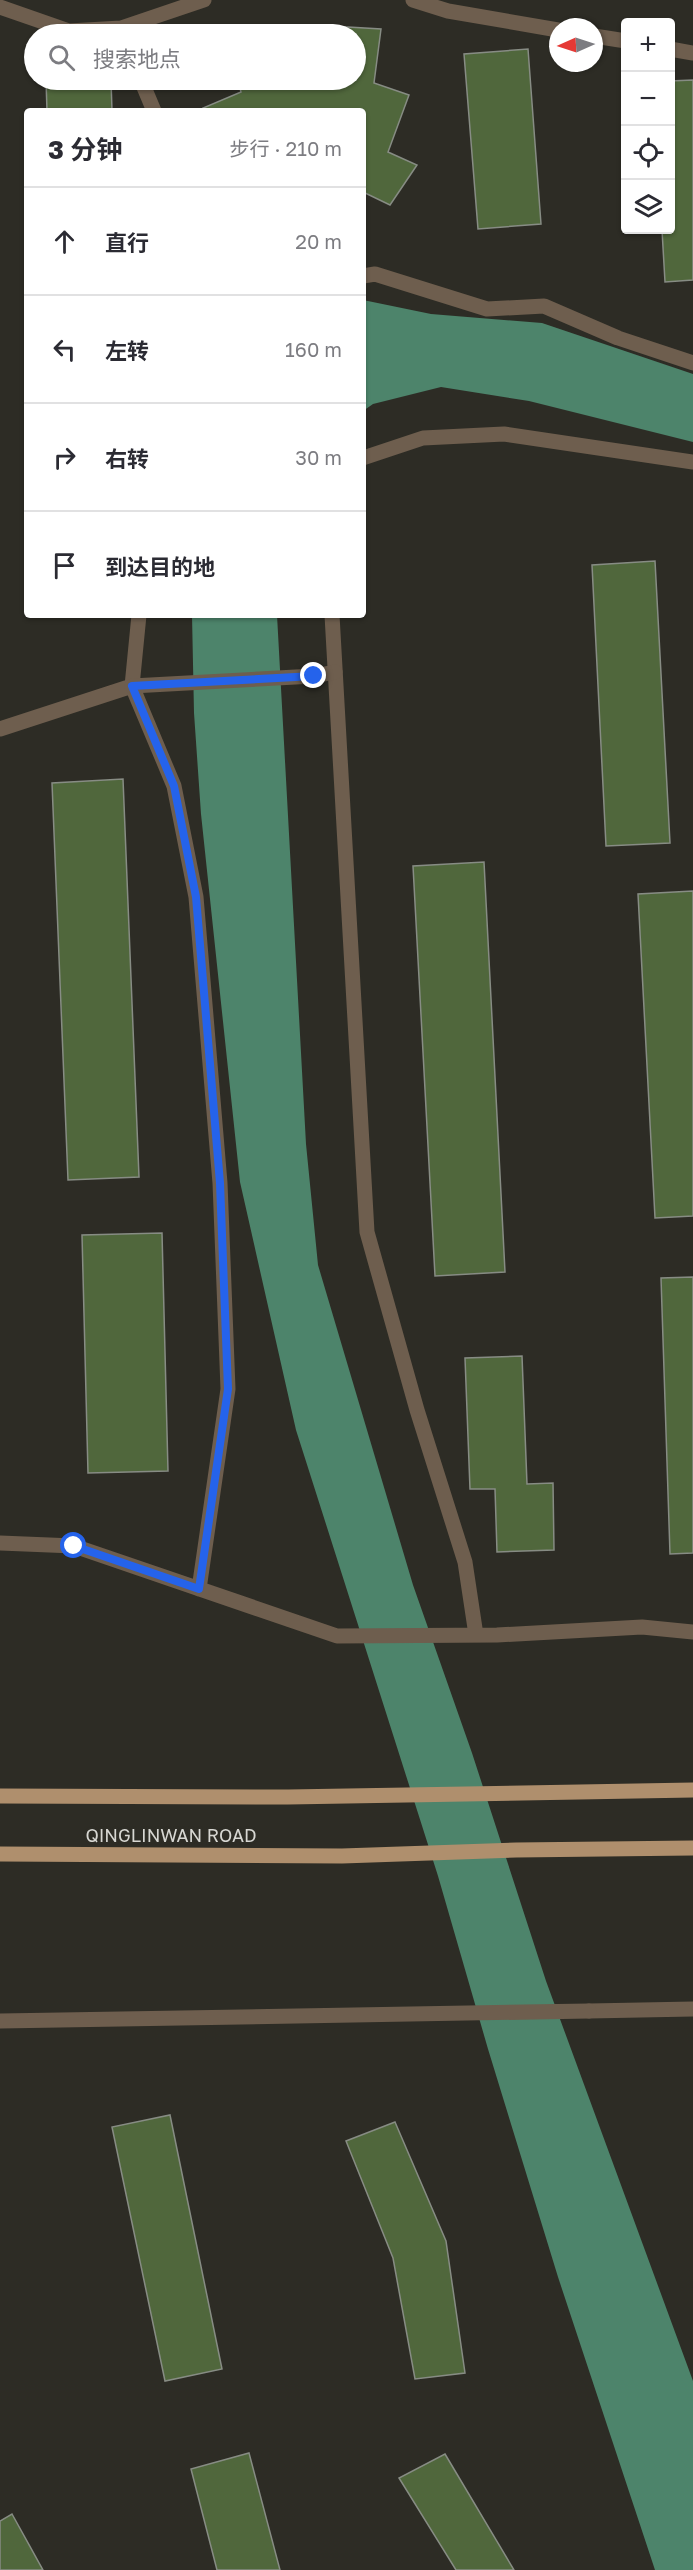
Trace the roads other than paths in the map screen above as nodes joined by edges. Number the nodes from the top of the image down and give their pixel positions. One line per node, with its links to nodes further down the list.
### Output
1 (204, 0): 5 (street)
2 (413, 0): 6 (street)
3 (0, 7): 4 (street)
4 (49, 24)
5 (141, 24)
6 (549, 28)
7 (603, 37): 8 (street)
8 (621, 40)
9 (675, 50): 10 (street)
10 (693, 53)
11 (145, 90): 12 (street)
12 (153, 108)
13 (366, 276): 14 (street)
14 (693, 363)
15 (366, 455): 16 (street)
16 (693, 462)
17 (140, 618): 20 (street)
18 (332, 618): 19 (street)
19 (335, 672): 20 (street); 25 (street)
20 (132, 686): 21 (street); 23 (street)
21 (0, 729)
22 (0, 1543): 23 (street)
23 (199, 1589): 25 (street)
24 (693, 1632): 25 (street)
25 (476, 1635)
26 (693, 1790): 27 (main road)
27 (0, 1796)
28 (693, 1848): 29 (main road, QINGLINWAN ROAD)
29 (0, 1854)
30 (693, 2009): 31 (street)
31 (0, 2021)

